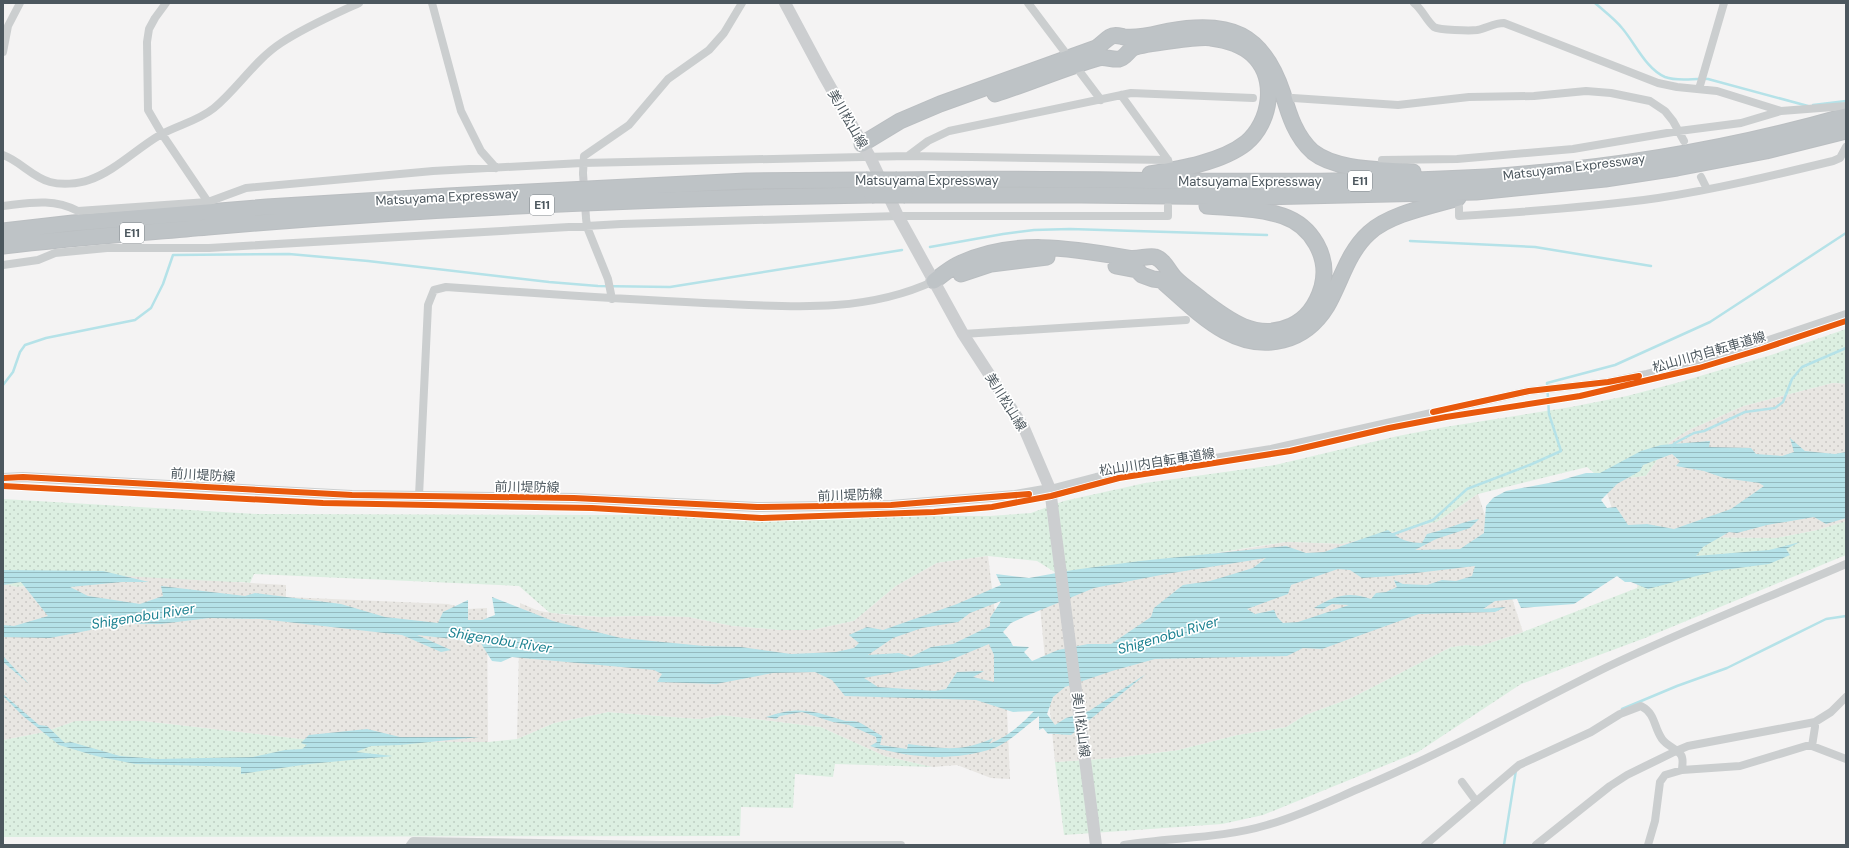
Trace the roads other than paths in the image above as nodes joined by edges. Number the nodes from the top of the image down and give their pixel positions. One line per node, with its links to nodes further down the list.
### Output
1 (20, 3): 10 (street)
2 (166, 3): 23 (street)
3 (359, 3): 23 (street)
4 (432, 3): 32 (street)
5 (742, 3): 31 (street)
6 (785, 3): 26 (main road, 美川松山線)
7 (1028, 3): 11 (street)
8 (1414, 3): 12 (street)
9 (1724, 3): 12 (street)
10 (3, 52)
11 (1072, 62): 16 (street); 26 (highway); 36 (highway); 37 (highway)
12 (1700, 89): 18 (street)
13 (1121, 95): 14 (street); 16 (street); 28 (street)
14 (1252, 98)
15 (1293, 98): 20 (street)
16 (1101, 100): 28 (street)
17 (1846, 106): 18 (street)
18 (1781, 111): 20 (street)
19 (1846, 116): 21 (highway, Matsuyama Expressway / E11)
20 (1679, 131): 24 (street); 29 (street)
21 (1822, 131): 22 (highway, Matsuyama Expressway / E11); 37 (highway, Matsuyama Expressway / E11)
22 (1846, 131)
23 (162, 134): 27 (street); 40 (street)
24 (1684, 141)
25 (1846, 147): 38 (street)
26 (866, 150): 28 (street); 31 (street); 44 (main road, 美川松山線)
27 (3, 155)
28 (908, 156)
29 (1457, 159): 30 (street); 33 (street)
30 (1382, 160)
31 (582, 164): 32 (street); 34 (street)
32 (496, 168): 40 (street)
33 (1458, 168)
34 (583, 173)
35 (1702, 176): 38 (street)
36 (1115, 180): 37 (highway, Matsuyama Expressway / E11); 47 (highway, Matsuyama Expressway / E11, bridge)
37 (1475, 185): 39 (highway, Matsuyama Expressway / E11); 50 (highway)
38 (1707, 189): 43 (street)
39 (1081, 194): 48 (highway, Matsuyama Expressway / E11, bridge); 50 (highway)
40 (208, 202): 41 (street)
41 (3, 206)
42 (1168, 206): 44 (street)
43 (1459, 207)
44 (898, 216): 46 (street); 50 (main road, 美川松山線)
45 (586, 218): 46 (street)
46 (587, 227): 49 (street); 51 (street)
47 (3, 231)
48 (3, 246)
49 (3, 265)
50 (934, 281): 51 (street); 54 (main road, 美川松山線)
51 (612, 299): 57 (street)
52 (1846, 314): 56 (street)
53 (1186, 320): 54 (street)
54 (963, 334): 56 (main road, 美川松山線)
55 (3, 478): 57 (street, 前川堤防線)
56 (1050, 489): 57 (street, 前川堤防線); 67 (main road, 美川松山線)
57 (419, 496)
58 (1846, 564): 70 (street)
59 (1846, 697): 60 (street)
60 (1815, 722): 61 (street); 62 (street)
61 (1812, 746): 63 (street); 64 (street)
62 (1676, 751): 64 (street); 66 (street); 72 (street)
63 (1846, 759)
64 (1682, 770): 73 (street)
65 (1462, 782): 66 (street)
66 (1476, 801): 71 (street)
67 (1096, 844)
68 (410, 845): 69 (street)
69 (901, 845)
70 (1124, 845)
71 (1425, 845)
72 (1536, 845)
73 (1648, 845)

